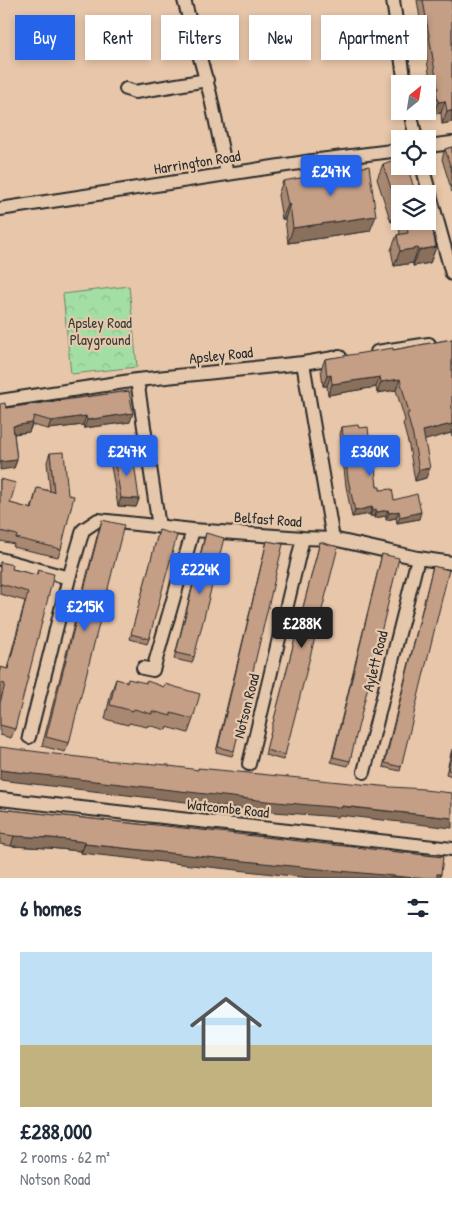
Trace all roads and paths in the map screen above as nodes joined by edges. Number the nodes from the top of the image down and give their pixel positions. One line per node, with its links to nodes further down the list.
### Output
1 (184, 0): 4 (street)
2 (393, 0): 3 (street)
3 (404, 75)
4 (207, 80): 5 (street); 9 (street)
5 (126, 89)
6 (452, 143): 7 (street)
7 (436, 145)
8 (391, 151): 9 (street, Harrington Road)
9 (227, 174): 11 (street, Harrington Road)
10 (424, 175): 12 (street)
11 (0, 209)
12 (452, 274)
13 (437, 343): 14 (street)
14 (369, 353)
15 (350, 356): 16 (street, Apsley Road)
16 (303, 363): 17 (street, Apsley Road); 22 (street)
17 (137, 380): 18 (street, Apsley Road); 19 (street)
18 (0, 401)
19 (159, 527): 20 (street, Belfast Road); 26 (street, Belfast Road)
20 (193, 530): 21 (street, Belfast Road); 27 (street)
21 (303, 538): 22 (street, Belfast Road); 29 (street, Notson Road)
22 (333, 539): 23 (street, Belfast Road)
23 (418, 558): 25 (street, Belfast Road); 30 (street, Aylett Road)
24 (0, 559): 26 (street)
25 (452, 562)
26 (69, 578): 28 (street)
27 (143, 668)
28 (29, 737)
29 (249, 764)
30 (364, 772)
31 (0, 799): 32 (street, Watcombe Road)
32 (452, 849)

